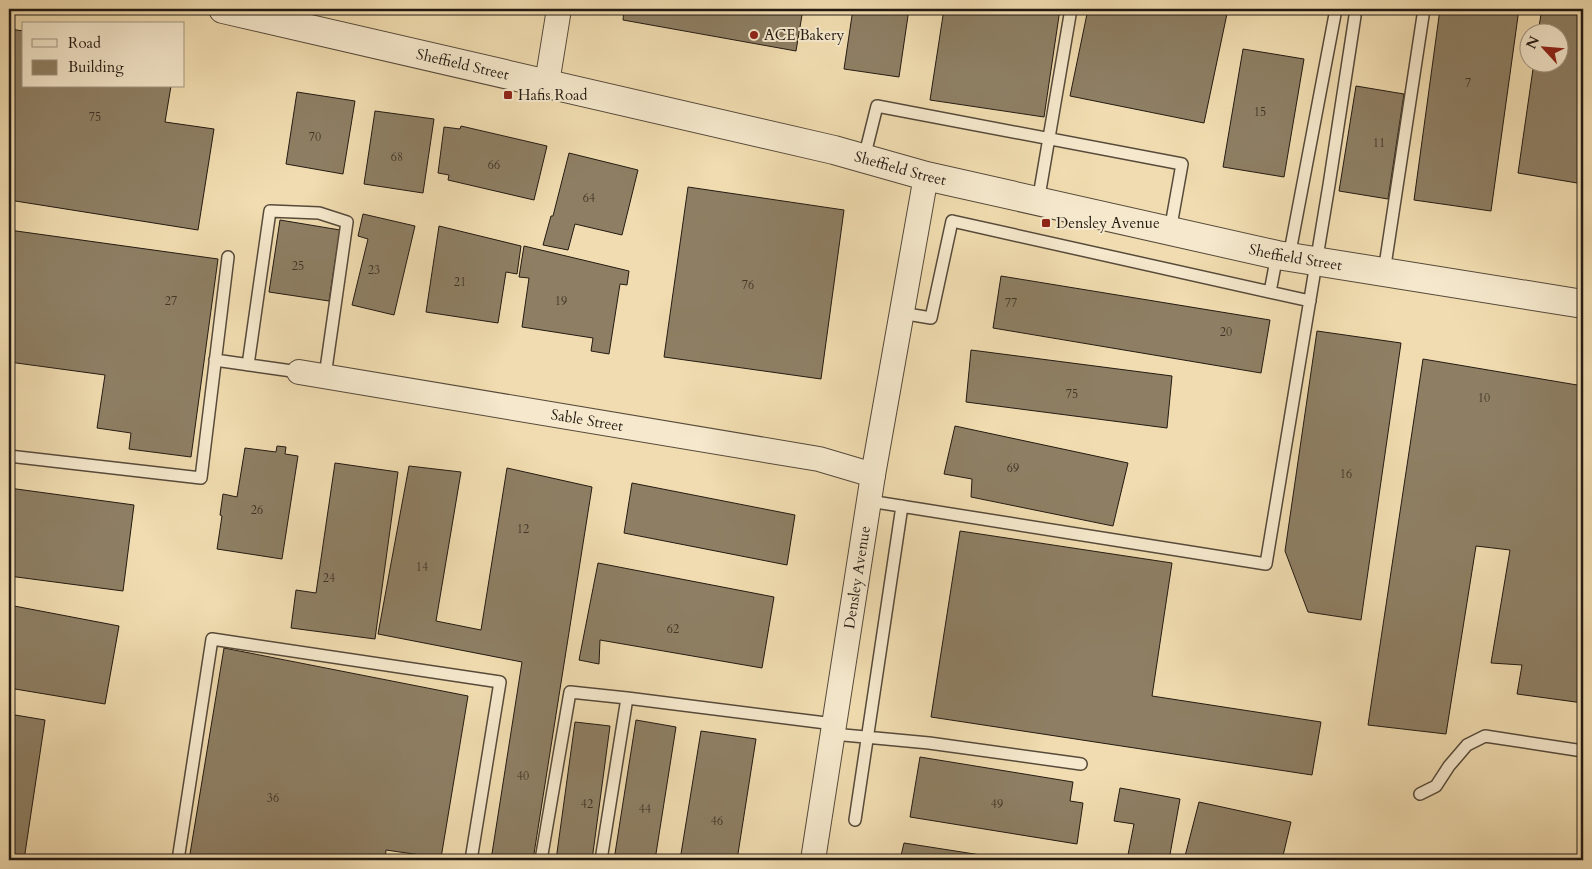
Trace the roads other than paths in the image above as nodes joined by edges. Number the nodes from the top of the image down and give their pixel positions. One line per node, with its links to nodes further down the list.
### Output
1 (223, 9): 7 (street, Sheffield Street)
2 (559, 9): 7 (street)
3 (1071, 9): 8 (lane)
4 (1336, 9): 13 (lane)
5 (1424, 9): 16 (lane)
6 (1355, 16): 15 (lane)
7 (547, 83): 9 (street, Sheffield Street)
8 (1050, 139): 9 (lane); 11 (lane); 12 (lane)
9 (864, 158): 10 (street, Sheffield Street)
10 (926, 176): 11 (street, Sheffield Street); 20 (street, Densley Avenue)
11 (1038, 202): 12 (street, Sheffield Street)
12 (1170, 231): 13 (street, Sheffield Street)
13 (1283, 256): 15 (street, Sheffield Street); 17 (lane)
14 (228, 257): 21 (lane)
15 (1316, 262): 16 (street, Sheffield Street); 18 (lane)
16 (1384, 272): 19 (street, Sheffield Street)
17 (1270, 292): 18 (lane); 20 (lane)
18 (1310, 301): 28 (lane)
19 (1583, 304)
20 (901, 312): 26 (street, Densley Avenue)
21 (215, 360): 22 (lane); 25 (lane)
22 (248, 365): 23 (lane); 24 (lane)
23 (299, 372): 24 (street, Sable Street)
24 (325, 376): 26 (street, Sable Street)
25 (9, 456)
26 (873, 475): 27 (street, Densley Avenue)
27 (869, 501): 28 (lane); 30 (street, Densley Avenue)
28 (902, 506): 31 (lane)
29 (627, 698): 30 (lane); 38 (lane); 39 (lane)
30 (833, 729): 31 (lane); 40 (street, Densley Avenue)
31 (868, 737): 33 (lane); 35 (lane)
32 (1583, 751): 34 (lane)
33 (1081, 764)
34 (1420, 794)
35 (855, 820)
36 (178, 860): 37 (lane)
37 (471, 860)
38 (541, 860)
39 (601, 860)
40 (813, 860)

